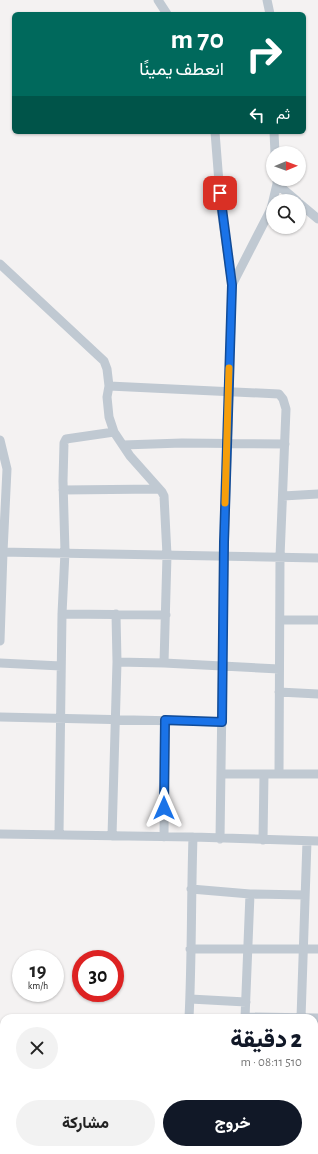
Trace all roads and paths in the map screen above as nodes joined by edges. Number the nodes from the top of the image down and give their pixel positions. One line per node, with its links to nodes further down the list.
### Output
1 (158, 0): 3 (street)
2 (267, 0): 4 (street)
3 (166, 12)
4 (270, 12)
5 (215, 134): 14 (street)
6 (274, 134): 7 (street)
7 (275, 146)
8 (276, 186): 14 (street)
9 (281, 186): 10 (street)
10 (290, 194)
11 (306, 209): 12 (street)
12 (318, 219)
13 (0, 264): 15 (street)
14 (232, 285): 16 (street)
15 (109, 386): 16 (street); 17 (street)
16 (228, 391): 19 (street); 20 (street)
17 (114, 432): 21 (street); 23 (street)
18 (0, 440): 26 (street)
19 (227, 444): 20 (street); 21 (street); 30 (street)
20 (285, 444): 25 (street)
21 (123, 445): 22 (street)
22 (159, 488): 23 (street); 29 (street)
23 (63, 490): 28 (street)
24 (318, 494): 25 (street)
25 (283, 496): 31 (street)
26 (2, 511): 27 (street)
27 (1, 552): 28 (street); 38 (street)
28 (65, 552): 29 (street); 33 (street)
29 (167, 555): 30 (street); 35 (street)
30 (224, 556): 31 (street); 43 (street)
31 (280, 557): 32 (street); 36 (street)
32 (318, 558)
33 (62, 614): 34 (street); 42 (street)
34 (116, 614): 35 (street); 39 (street)
35 (166, 615): 41 (street)
36 (280, 620): 37 (street); 44 (street)
37 (318, 620)
38 (0, 641)
39 (117, 662): 41 (street); 49 (street)
40 (0, 663): 42 (street)
41 (164, 663): 43 (street)
42 (62, 666): 48 (street)
43 (223, 667): 44 (street); 51 (street)
44 (279, 669): 45 (street)
45 (279, 692): 46 (street); 54 (street)
46 (318, 694)
47 (0, 717): 48 (street)
48 (61, 718): 49 (street); 57 (street)
49 (114, 720): 50 (street); 58 (street)
50 (165, 720): 51 (street); 59 (street)
51 (222, 722): 52 (street)
52 (221, 774): 53 (street); 61 (street)
53 (264, 774): 54 (street); 62 (street)
54 (279, 774): 55 (street)
55 (318, 774)
56 (0, 834): 57 (street)
57 (59, 835): 58 (street)
58 (112, 836): 59 (street)
59 (164, 837): 60 (street)
60 (193, 837): 61 (street); 65 (street)
61 (220, 839): 62 (street)
62 (263, 840): 63 (street)
63 (307, 841): 64 (street); 67 (street)
64 (318, 841)
65 (191, 889): 66 (street); 69 (street)
66 (250, 894): 67 (street); 68 (street)
67 (305, 895): 70 (street)
68 (248, 948): 69 (street); 70 (street); 73 (street)
69 (190, 949): 72 (street)
70 (303, 949): 71 (street); 76 (street)
71 (318, 949)
72 (190, 999): 73 (street); 74 (street)
73 (246, 1002): 75 (street)
74 (189, 1014)
75 (245, 1014)
76 (301, 1014)

